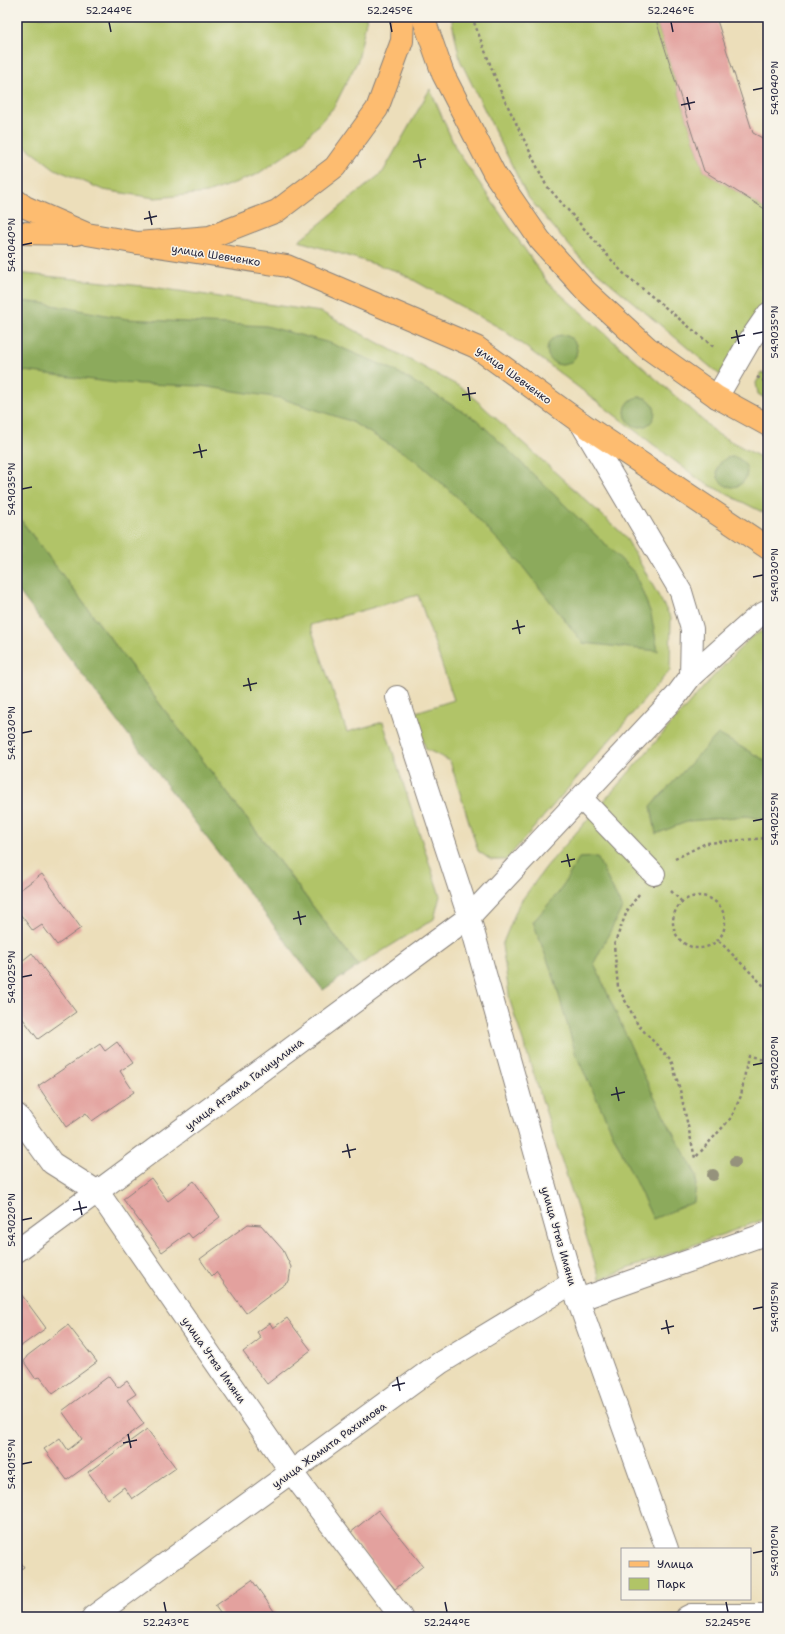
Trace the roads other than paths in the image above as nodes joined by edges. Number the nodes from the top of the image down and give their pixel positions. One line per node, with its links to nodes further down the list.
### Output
1 (403, 17): 6 (main road)
2 (423, 17): 8 (main road)
3 (17, 201): 5 (main road)
4 (17, 233): 5 (main road)
5 (88, 234): 6 (main road)
6 (138, 243): 9 (main road, улица Шевченко)
7 (768, 314): 8 (street)
8 (717, 397): 10 (main road)
9 (581, 423): 11 (main road, улица Шевченко); 13 (street)
10 (768, 425)
11 (768, 548)
12 (768, 612): 13 (street, улица Агзама Галиуллина)
13 (691, 676): 15 (street, улица Агзама Галиуллина)
14 (397, 697): 17 (street, улица Утыз Имяни)
15 (581, 798): 16 (street); 17 (street, улица Агзама Галиуллина)
16 (654, 874)
17 (469, 917): 19 (street, улица Агзама Галиуллина); 22 (street, улица Утыз Имяни)
18 (17, 1115): 19 (street, улица Утыз Имяни)
19 (98, 1192): 21 (street, улица Агзама Галиуллина); 23 (street, улица Утыз Имяни)
20 (768, 1233): 22 (street, улица Жамита Рахимова)
21 (17, 1250)
22 (575, 1291): 23 (street, улица Жамита Рахимова); 24 (street, улица Утыз Имяни)
23 (292, 1473): 27 (street, улица Жамита Рахимова); 28 (street, улица Утыз Имяни)
24 (667, 1548)
25 (689, 1612): 26 (street)
26 (768, 1615)
27 (93, 1617)
28 (401, 1617)

